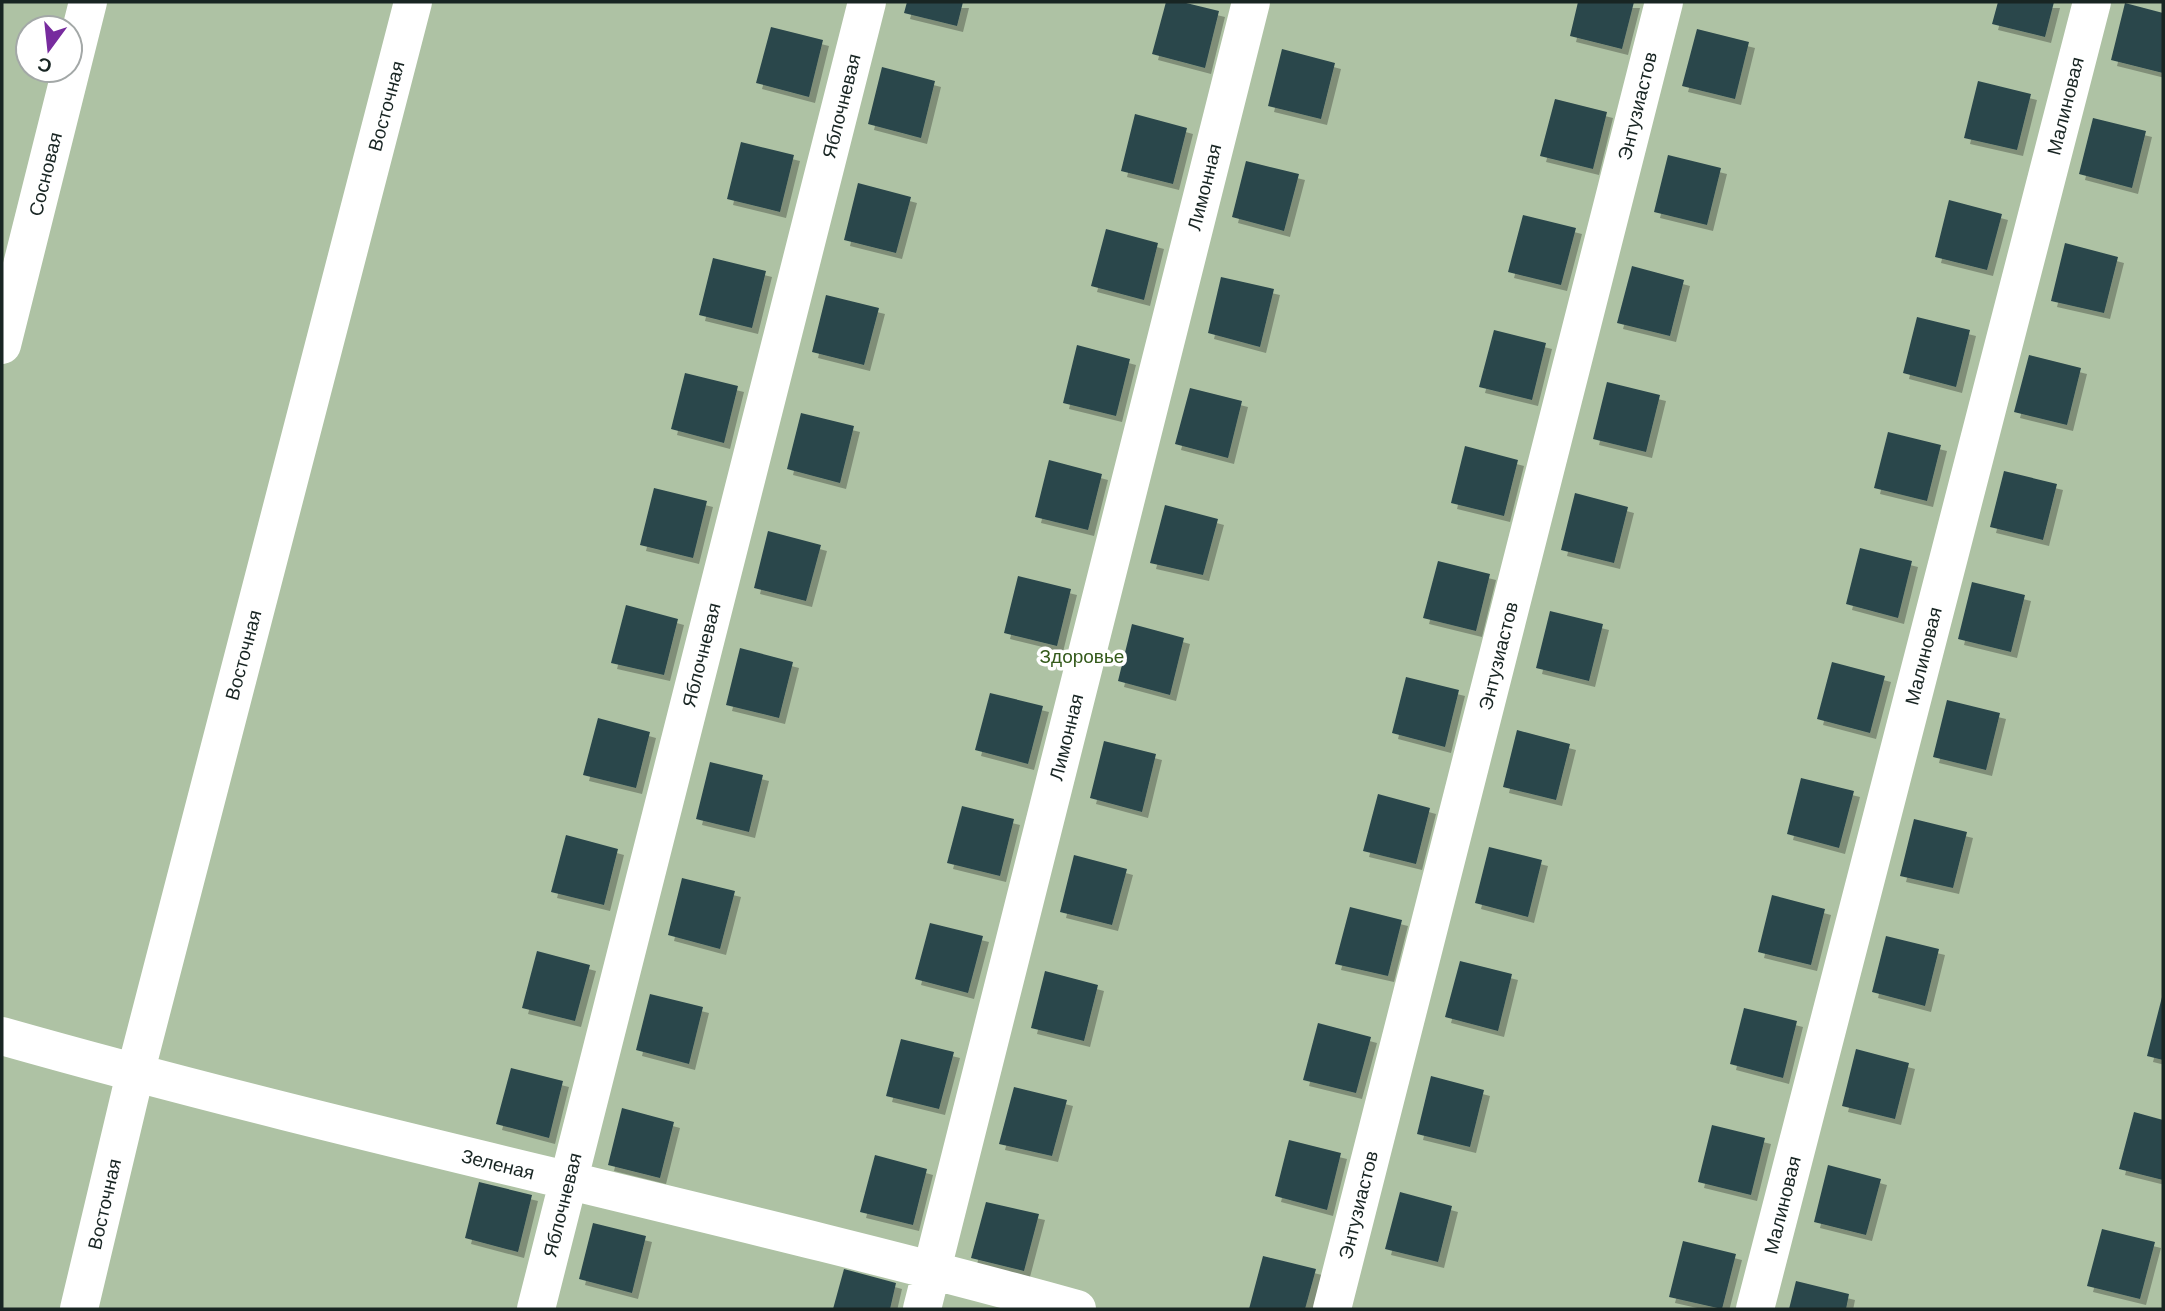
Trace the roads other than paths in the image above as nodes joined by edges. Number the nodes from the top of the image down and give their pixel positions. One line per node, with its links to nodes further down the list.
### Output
1 (88, 2): 7 (street, Сосновая)
2 (412, 2): 9 (street, Восточная)
3 (867, 2): 10 (street, Яблочневая)
4 (1251, 2): 11 (street, Лимонная)
5 (1664, 2): 16 (street, Энтузиастов)
6 (2092, 2): 17 (street, Малиновая)
7 (2, 345)
8 (2, 1036): 9 (street, Зеленая)
9 (135, 1074): 10 (street, Зеленая); 12 (street, Восточная)
10 (568, 1182): 11 (street, Зеленая); 13 (street, Яблочневая)
11 (932, 1269): 14 (street, Лимонная); 15 (street, Зеленая)
12 (79, 1309)
13 (536, 1309)
14 (922, 1309)
15 (1077, 1309)
16 (1332, 1309)
17 (1755, 1309)

